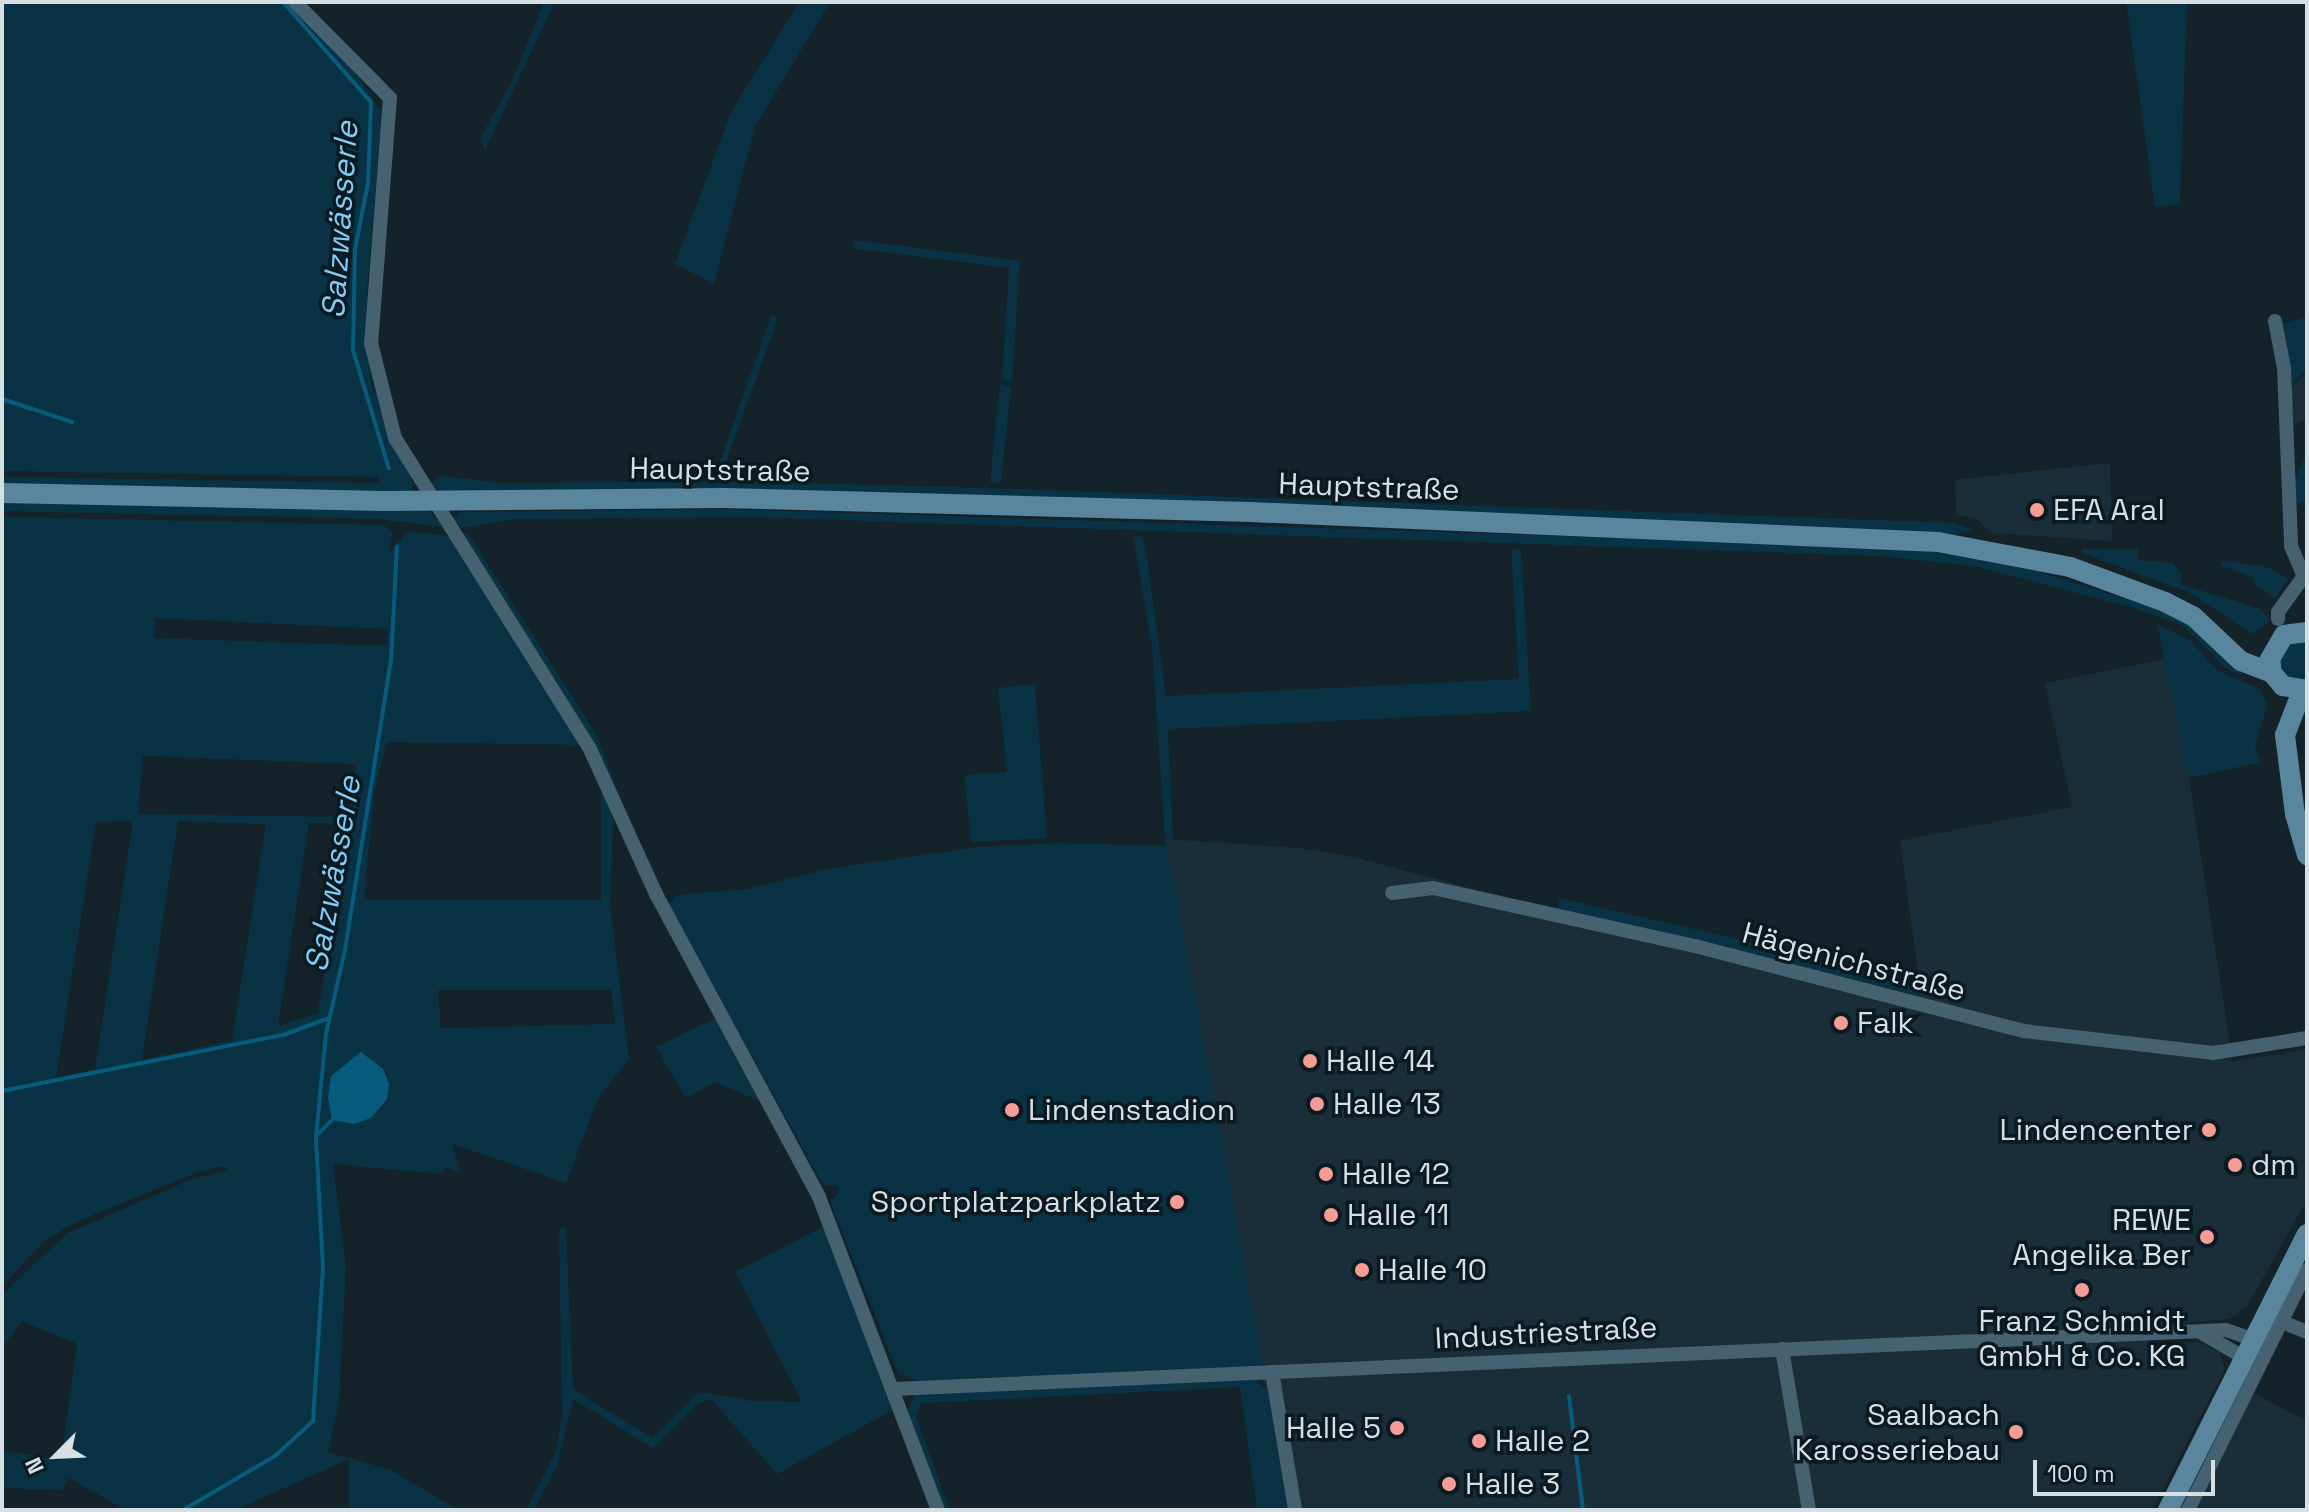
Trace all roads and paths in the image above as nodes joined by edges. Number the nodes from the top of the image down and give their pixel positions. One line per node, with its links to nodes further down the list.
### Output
1 (295, 2): 4 (street)
2 (2275, 321): 5 (street)
3 (2, 493): 4 (street, Hauptstraße)
4 (435, 501): 7 (street, Hauptstraße); 20 (street)
5 (2278, 619)
6 (2305, 629): 8 (street)
7 (2224, 644): 8 (street, Hauptstraße); 9 (street, Hauptstraße)
8 (2271, 652): 9 (street)
9 (2291, 685): 10 (street)
10 (2307, 855)
11 (1392, 893): 12 (street, Hägenichstraße)
12 (2307, 1038)
13 (2307, 1232): 17 (street)
14 (2307, 1270): 15 (street)
15 (2282, 1322): 16 (street); 25 (street)
16 (2307, 1332)
17 (2248, 1348): 18 (street, Industriestraße); 24 (street)
18 (1782, 1349): 19 (street, Industriestraße); 23 (street)
19 (1272, 1372): 20 (street, Industriestraße); 22 (street)
20 (894, 1389): 21 (street)
21 (938, 1510)
22 (1295, 1510)
23 (1809, 1510)
24 (2168, 1510)
25 (2188, 1510)

